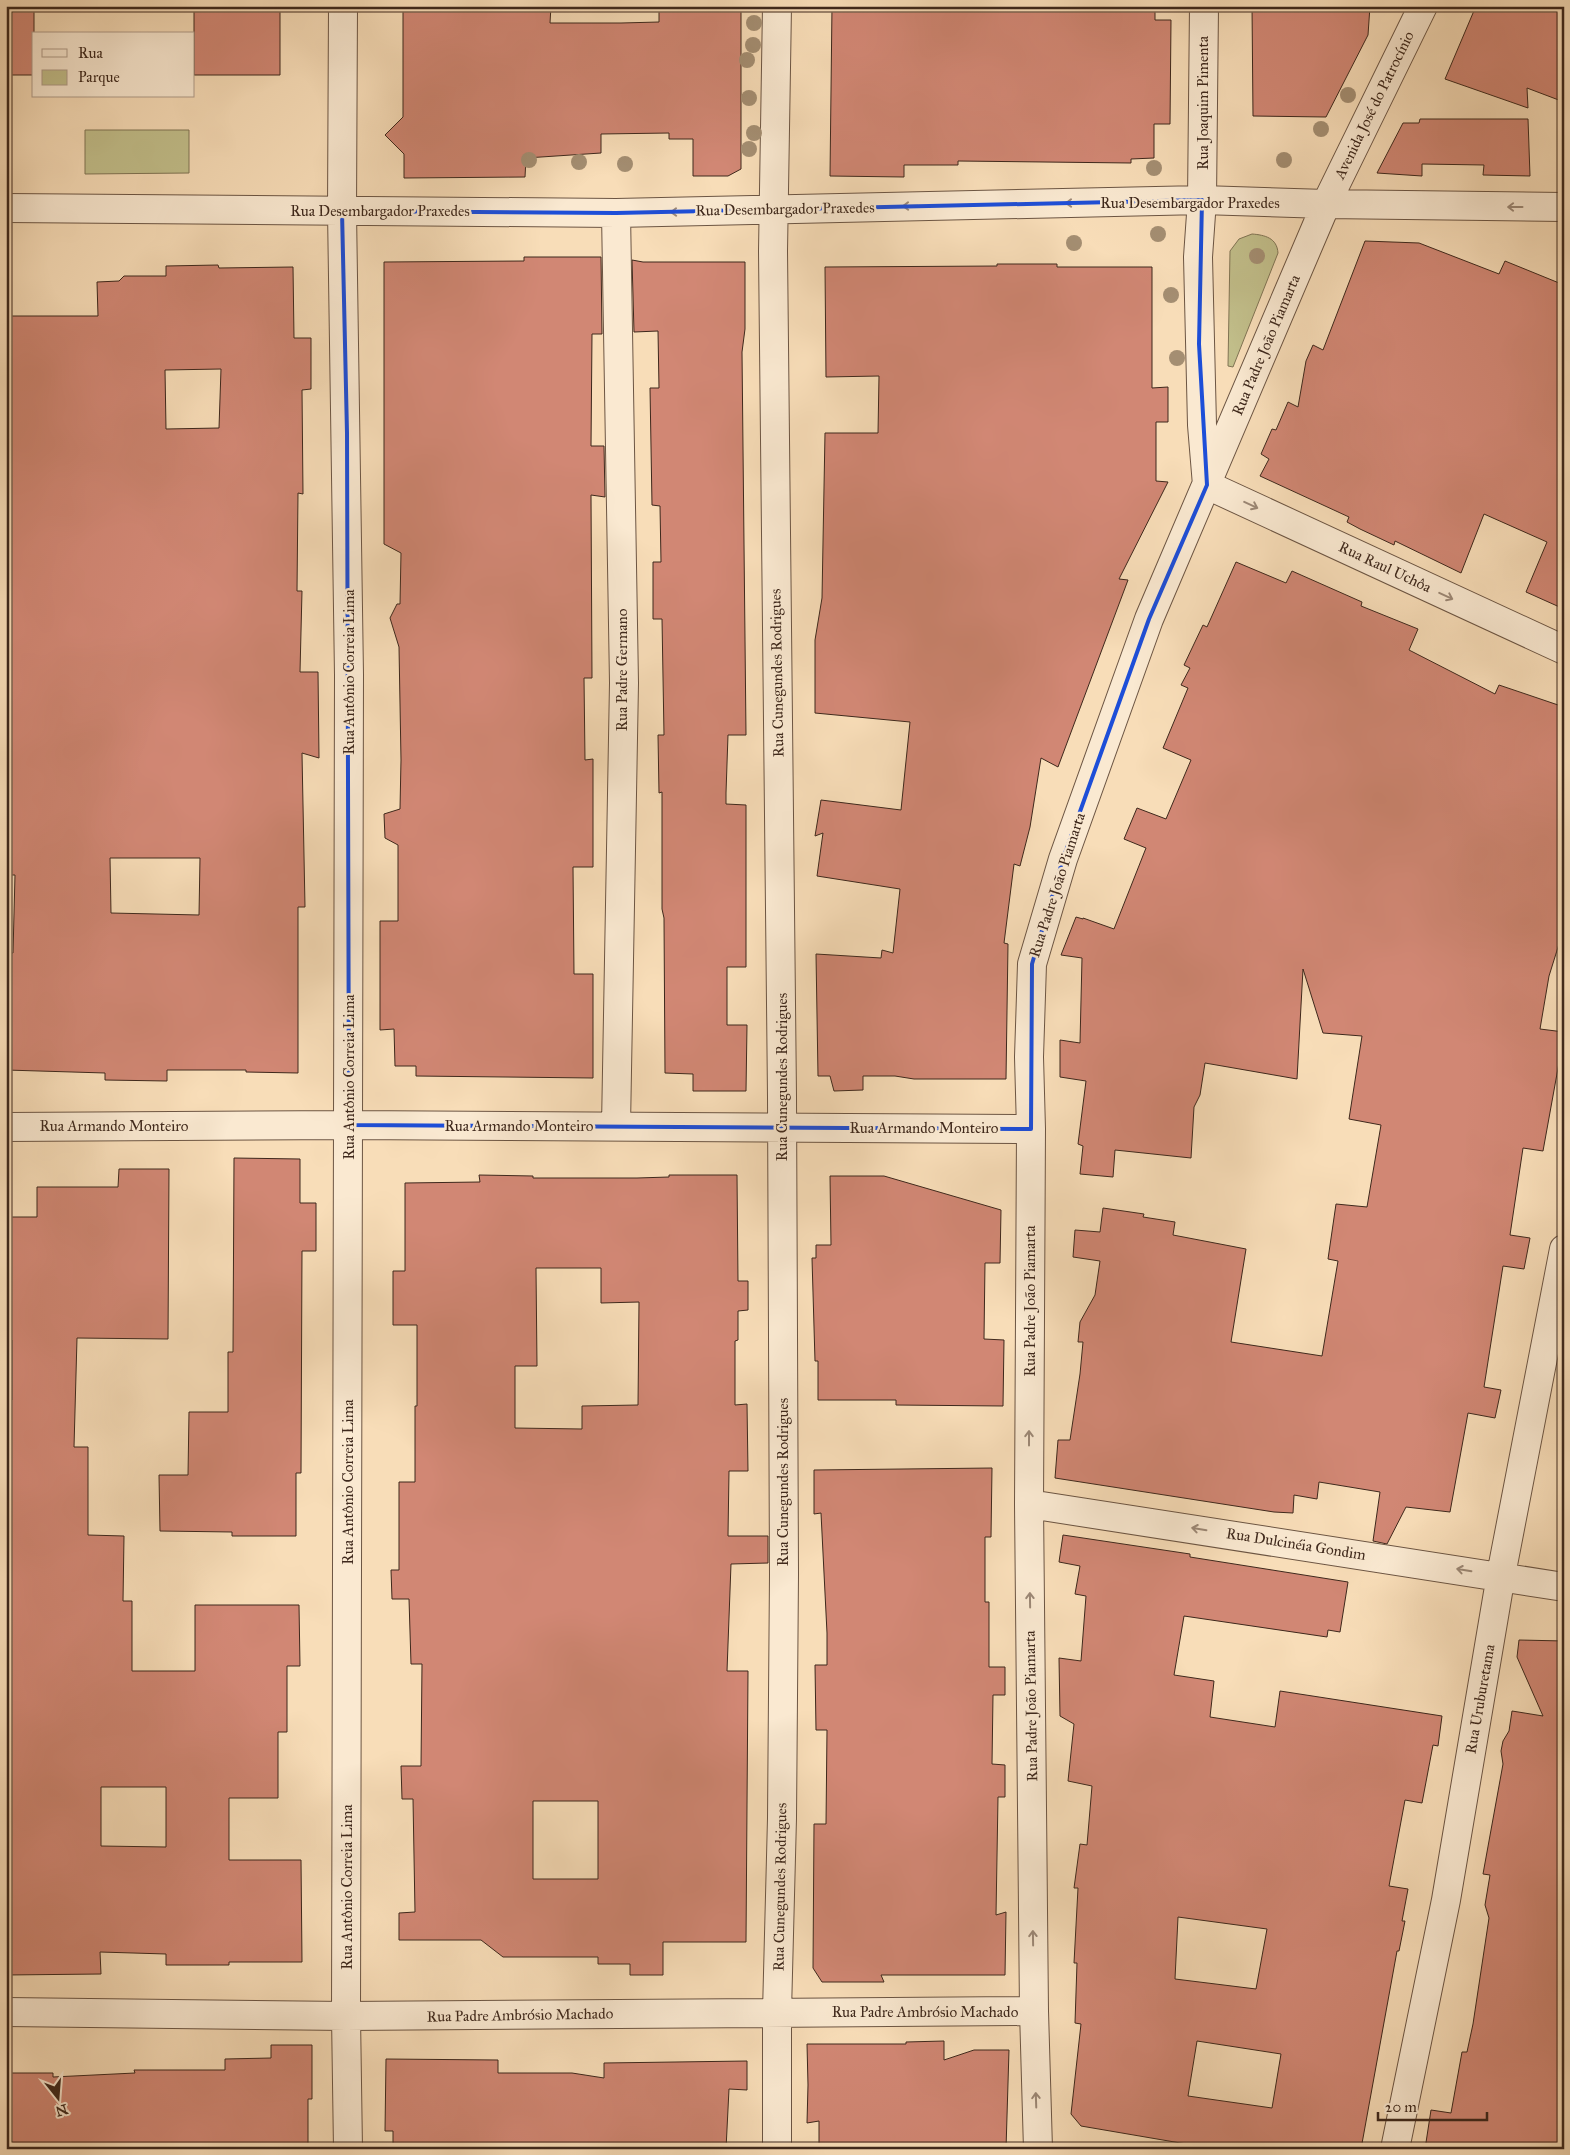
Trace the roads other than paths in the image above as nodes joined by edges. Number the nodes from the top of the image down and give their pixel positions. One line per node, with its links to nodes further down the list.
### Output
1 (343, 6): 10 (street, Rua Antônio Correia Lima)
2 (777, 6): 9 (street, Rua Cunegundes Rodrigues)
3 (1204, 6): 5 (street, Rua Joaquim Pimenta)
4 (1423, 6): 6 (street, Avenida José do Patrocínio)
5 (1202, 200): 6 (street, Rua Desembargador Praxedes); 9 (street, Rua Desembargador Praxedes, one-way to 9); 12 (street, Rua Padre João Piamarta)
6 (1326, 204): 7 (street, Rua Desembargador Praxedes, one-way to 6); 12 (street, Rua Padre João Piamarta)
7 (1564, 207)
8 (6, 208): 10 (street, Rua Desembargador Praxedes)
9 (773, 210): 11 (street, Rua Desembargador Praxedes, one-way to 11); 17 (street, Rua Cunegundes Rodrigues)
10 (342, 211): 11 (street, Rua Desembargador Praxedes); 14 (street, Rua Antônio Correia Lima)
11 (616, 213): 15 (street, Rua Padre Germano)
12 (1207, 485): 13 (street, Rua Raul Uchôa, one-way to 13); 18 (street, Rua Padre João Piamarta)
13 (1564, 650)
14 (348, 1125): 15 (street, Rua Armando Monteiro); 16 (street, Rua Armando Monteiro); 26 (street, Rua Antônio Correia Lima)
15 (616, 1126): 17 (street, Rua Armando Monteiro)
16 (6, 1127)
17 (782, 1128): 18 (street, Rua Armando Monteiro); 25 (street, Rua Cunegundes Rodrigues)
18 (1031, 1129): 20 (street, Rua Padre João Piamarta, one-way to 18)
19 (1564, 1249): 21 (street, Rua Uruburetama)
20 (1029, 1504): 21 (street, Rua Dulcinéia Gondim, one-way to 20); 23 (street, Rua Padre João Piamarta, one-way to 20)
21 (1501, 1575): 22 (street, Rua Dulcinéia Gondim); 30 (street, Rua Uruburetama)
22 (1564, 1586)
23 (1034, 2011): 25 (street, Rua Padre Ambrósio Machado); 29 (street, Rua Padre João Piamarta, one-way to 23)
24 (6, 2012): 26 (street, Rua Padre Ambrósio Machado)
25 (777, 2012): 26 (street, Rua Padre Ambrósio Machado); 28 (street, Rua Cunegundes Rodrigues)
26 (346, 2016): 27 (street, Rua Antônio Correia Lima)
27 (348, 2149)
28 (778, 2149)
29 (1038, 2149)
30 (1395, 2149)

